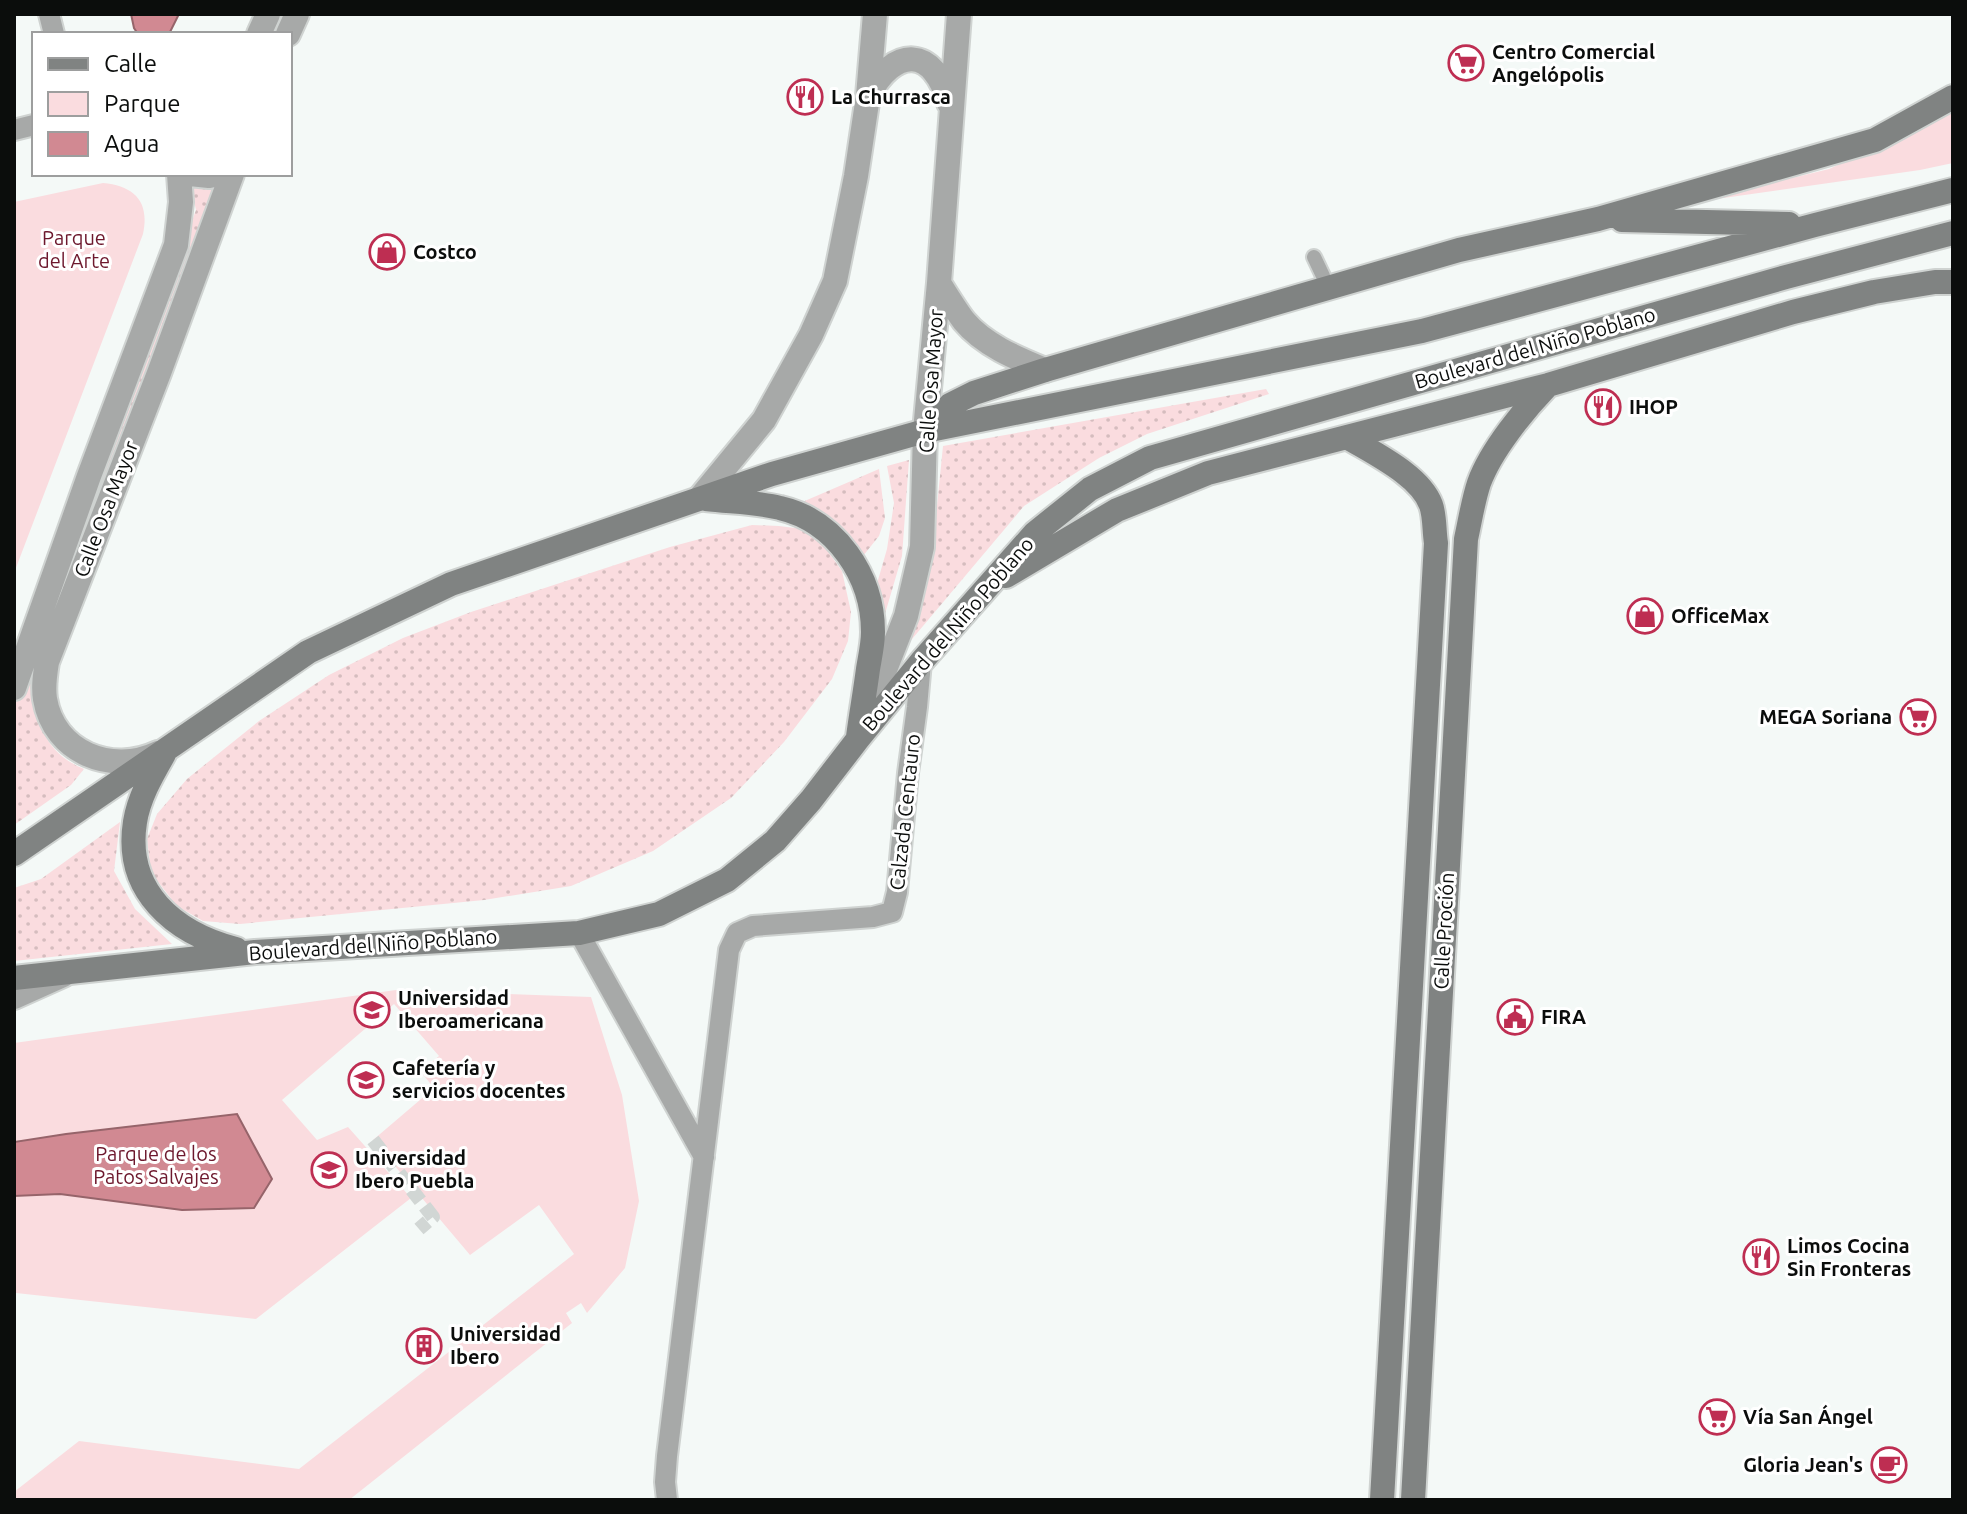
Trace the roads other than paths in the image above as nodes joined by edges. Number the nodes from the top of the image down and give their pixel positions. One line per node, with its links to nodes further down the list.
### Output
1 (875, 14): 3 (street)
2 (959, 14): 5 (street, Calle Osa Mayor)
3 (868, 96): 5 (street); 20 (street)
4 (1953, 97): 9 (main road)
5 (951, 109): 15 (street, Calle Osa Mayor)
6 (179, 176): 23 (street, Calle Osa Mayor)
7 (231, 176): 25 (street, Calle Osa Mayor)
8 (1953, 190): 10 (main road)
9 (1598, 219): 10 (main road); 16 (main road)
10 (1815, 225): 18 (main road)
11 (1953, 233): 21 (main road, Boulevard del Niño Poblano)
12 (1314, 257): 13 (street)
13 (1323, 276)
14 (1953, 282): 17 (main road)
15 (939, 283): 16 (street); 18 (street, Calle Osa Mayor)
16 (1045, 370): 18 (main road)
17 (1548, 385): 19 (main road); 33 (main road, Calle Proción)
18 (925, 431): 20 (main road); 24 (street, Calle Osa Mayor)
19 (1347, 437): 21 (main road); 32 (main road, Calle Proción)
20 (699, 499): 24 (main road); 25 (main road)
21 (985, 588): 22 (main road, Boulevard del Niño Poblano)
22 (921, 662): 24 (main road, Boulevard del Niño Poblano); 34 (street, Calzada Centauro)
23 (14, 688)
24 (858, 739): 27 (main road, Boulevard del Niño Poblano)
25 (168, 748): 26 (main road); 28 (main road)
26 (14, 854)
27 (579, 933): 28 (main road, Boulevard del Niño Poblano); 34 (street)
28 (255, 952): 29 (main road, Boulevard del Niño Poblano)
29 (71, 972): 30 (main road, Boulevard del Niño Poblano); 31 (street)
30 (14, 978)
31 (14, 997)
32 (1402, 1152): 33 (main road); 36 (main road, Calle Proción)
33 (1432, 1153): 37 (main road, Calle Proción)
34 (704, 1157): 35 (street, Calzada Centauro)
35 (667, 1500)
36 (1382, 1500)
37 (1413, 1500)

